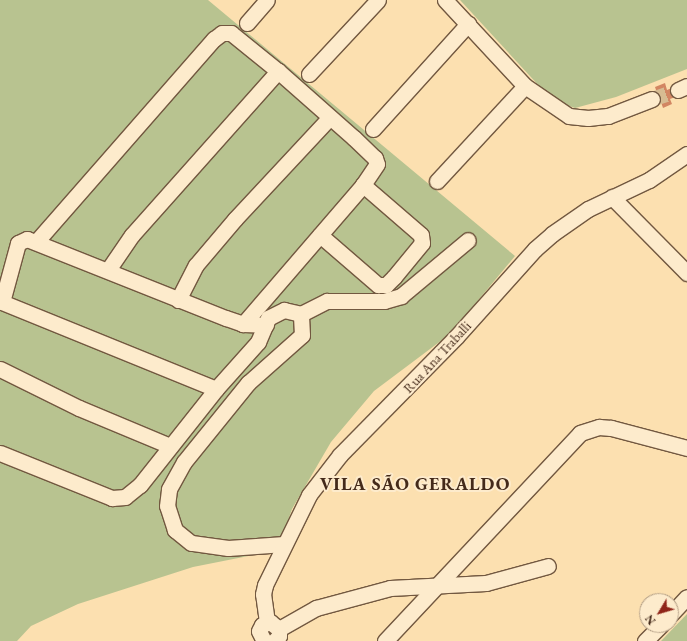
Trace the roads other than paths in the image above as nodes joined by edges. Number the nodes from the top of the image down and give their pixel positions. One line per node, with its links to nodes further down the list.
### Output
1 (267, 0): 4 (street)
2 (378, 0): 7 (street)
3 (445, 0): 5 (street)
4 (247, 23)
5 (468, 24): 8 (street); 11 (street)
6 (278, 70): 10 (street); 18 (street); 19 (street)
7 (310, 74)
8 (525, 86): 9 (street); 13 (street)
9 (652, 99)
10 (330, 117): 14 (street); 21 (street)
11 (373, 128)
12 (687, 154): 15 (street, Rua Ana Traballi)
13 (437, 181)
14 (363, 185): 16 (street); 16 (street)
15 (612, 197): 20 (street); 30 (street, Rua Ana Traballi)
16 (320, 235): 23 (street)
17 (468, 240): 22 (street)
18 (36, 242): 19 (street); 26 (street)
19 (108, 270): 21 (street)
20 (687, 273)
21 (178, 300): 23 (street)
22 (301, 314): 24 (street); 30 (street)
23 (243, 324): 24 (street)
24 (266, 325): 26 (street)
25 (0, 369): 27 (street)
26 (216, 389): 27 (street)
27 (170, 446): 29 (street)
28 (687, 448): 32 (street)
29 (0, 453)
30 (284, 544): 36 (street, Rua Ana Traballi)
31 (548, 566): 32 (street)
32 (434, 586): 36 (street); 37 (street)
33 (687, 597): 34 (street)
34 (679, 606)
35 (653, 633): 38 (street)
36 (267, 635)
37 (385, 641)
38 (645, 641)

